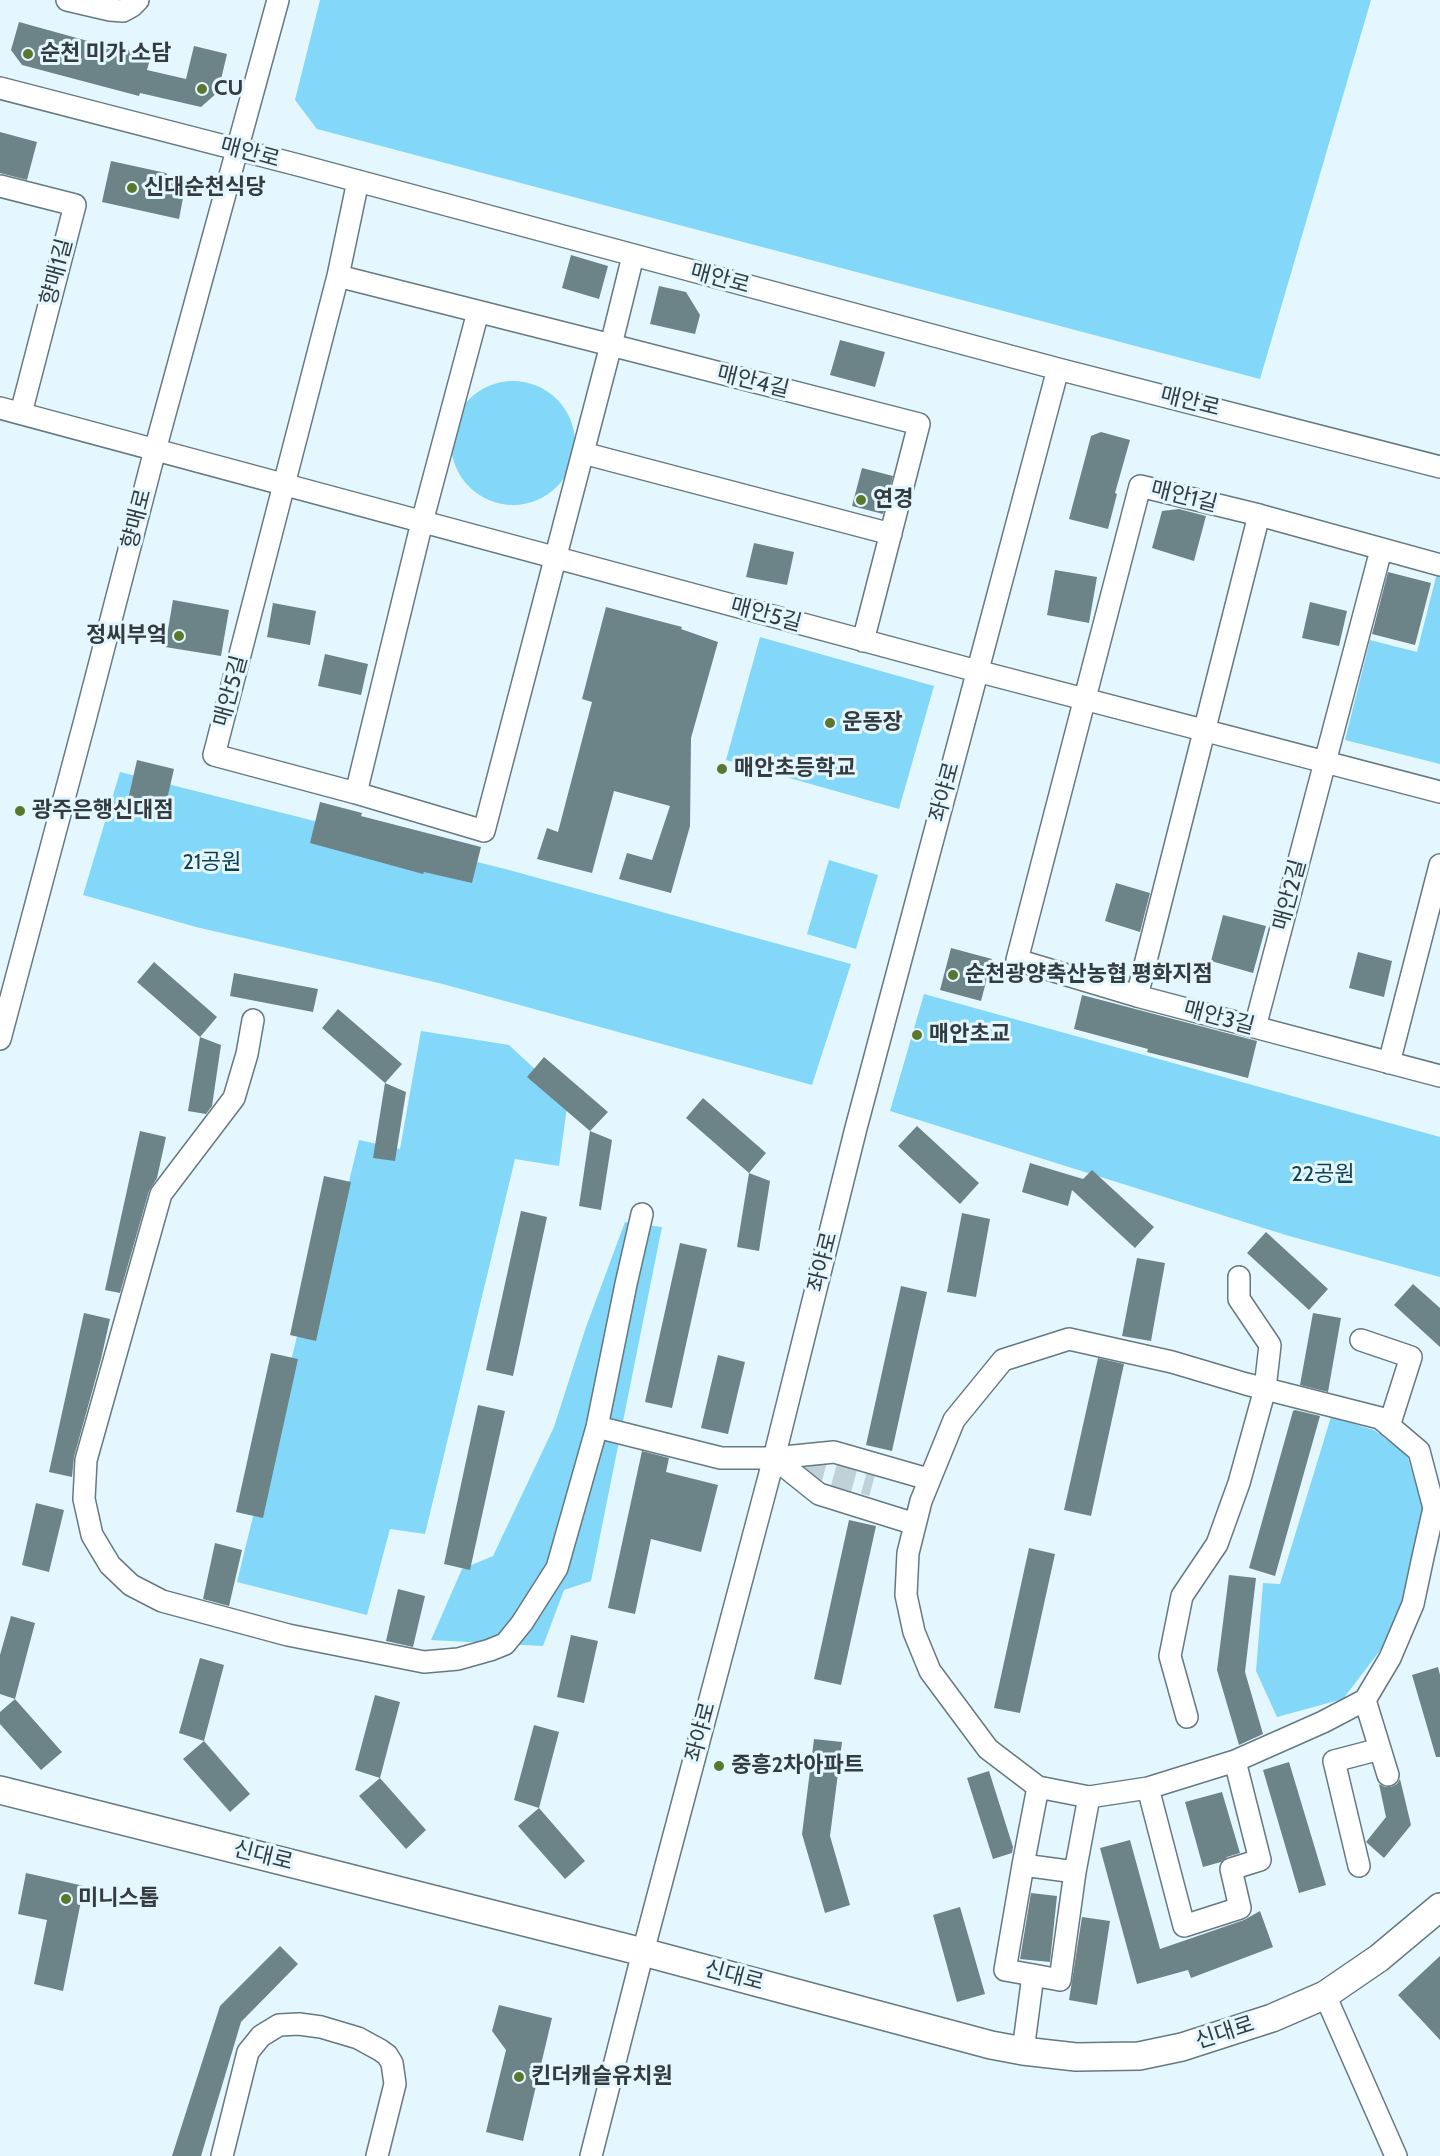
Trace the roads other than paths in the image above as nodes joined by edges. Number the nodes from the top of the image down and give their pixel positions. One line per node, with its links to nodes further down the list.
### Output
1 (68, 0): 2 (street)
2 (138, 0)
3 (278, 0): 5 (street, 향매로)
4 (0, 88): 5 (street, 매안로)
5 (237, 149): 6 (street, 매안로); 15 (street, 향매로)
6 (358, 181): 8 (street, 매안로); 9 (street)
7 (0, 186): 14 (street, 향매1길)
8 (633, 256): 11 (street); 12 (street, 매안로)
9 (338, 276): 10 (street, 매안4길); 18 (street)
10 (478, 312): 11 (street, 매안4길); 20 (street)
11 (611, 345): 16 (street); 21 (street, 매안4길)
12 (1058, 369): 17 (street, 매안로); 26 (street, 좌야로)
13 (0, 408): 14 (street)
14 (21, 413): 15 (street)
15 (155, 450): 18 (street, 매안5길); 36 (street, 향매로)
16 (583, 453): 21 (street); 23 (street)
17 (1440, 467)
18 (285, 485): 20 (street, 매안5길); 31 (street, 매안5길)
19 (1259, 515): 22 (street, 매안1길); 27 (street, 매안1길); 28 (street)
20 (422, 522): 23 (street, 매안5길); 31 (street)
21 (891, 534): 25 (street, 매안4길)
22 (1381, 550): 24 (street, 매안1길); 29 (street, 매안2길)
23 (556, 558): 25 (street, 매안5길); 31 (street, 매안5길)
24 (1440, 565)
25 (863, 641): 26 (street, 매안5길)
26 (976, 671): 27 (street); 45 (street, 좌야로)
27 (1084, 699): 28 (street); 33 (street, 매안3길)
28 (1204, 730): 29 (street); 33 (street)
29 (1325, 762): 30 (street); 35 (street, 매안2길)
30 (1440, 792)
31 (356, 793)
32 (1440, 865): 37 (street)
33 (1137, 996): 35 (street, 매안3길)
34 (253, 1020): 44 (street)
35 (1256, 1027): 37 (street, 매안3길)
36 (0, 1039)
37 (1389, 1063): 38 (street, 매안3길)
38 (1440, 1076)
39 (642, 1214): 44 (street)
40 (1239, 1277): 42 (street)
41 (1361, 1340): 43 (street)
42 (1264, 1389): 43 (street); 46 (street); 50 (street)
43 (1389, 1426): 47 (street)
44 (597, 1427): 45 (street)
45 (774, 1458): 46 (street); 48 (street); 62 (street, 좌야로)
46 (928, 1479): 48 (street)
47 (1437, 1507): 49 (street)
48 (915, 1524): 54 (street)
49 (1365, 1700): 51 (street); 52 (street)
50 (1187, 1717)
51 (1380, 1749): 53 (street); 59 (street)
52 (1235, 1761): 55 (street); 55 (street)
53 (1388, 1775)
54 (1038, 1787): 57 (street); 58 (street)
55 (1148, 1788): 57 (street)
56 (0, 1790): 62 (main road, 신대로)
57 (1089, 1797): 60 (street)
58 (1023, 1865): 60 (street); 63 (street)
59 (1359, 1866)
60 (1076, 1872): 63 (street)
61 (1440, 1907): 64 (main road, 신대로)
62 (643, 1952): 65 (main road, 신대로); 68 (street, 좌야로)
63 (1033, 1975): 65 (street)
64 (1325, 1995): 65 (main road, 신대로); 69 (street)
65 (1023, 2051)
66 (222, 2156): 67 (street)
67 (377, 2156)
68 (591, 2156)
69 (1396, 2156)

